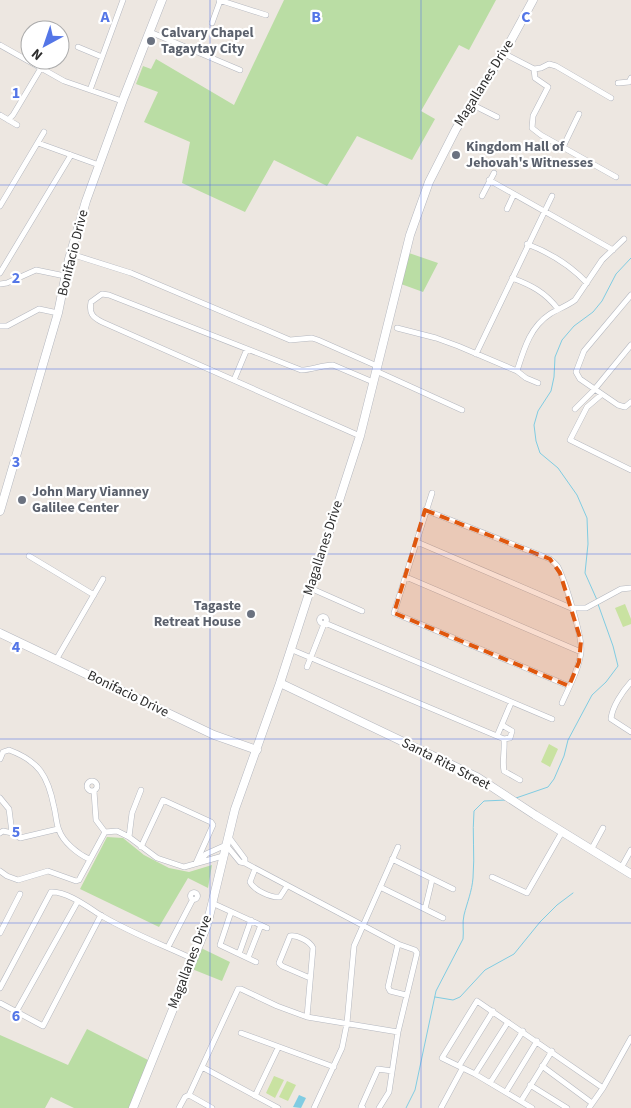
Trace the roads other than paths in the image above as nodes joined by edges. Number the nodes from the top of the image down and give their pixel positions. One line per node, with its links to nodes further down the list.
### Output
1 (123, 0): 12 (street)
2 (162, 0): 7 (street, Bonifacio Drive)
3 (220, 0): 5 (street); 6 (street)
4 (534, 0): 10 (street, Magallanes Drive)
5 (266, 14)
6 (212, 23)
7 (150, 32): 16 (street); 21 (street, Bonifacio Drive)
8 (0, 45): 11 (street)
9 (78, 47): 12 (street)
10 (504, 53): 13 (street); 22 (street, Magallanes Drive)
11 (20, 56)
12 (102, 57): 19 (street)
13 (534, 69): 20 (street); 30 (street)
14 (40, 70): 26 (street)
15 (45, 70): 19 (street)
16 (240, 70)
17 (631, 78): 18 (street)
18 (618, 83)
19 (90, 90): 21 (street)
20 (611, 98)
21 (122, 101): 32 (street, Bonifacio Drive)
22 (471, 104): 25 (street); 55 (street, Magallanes Drive)
23 (579, 114): 30 (street)
24 (0, 115): 26 (street)
25 (497, 117)
26 (8, 120): 27 (street)
27 (16, 125)
28 (44, 132): 29 (street)
29 (38, 143): 31 (street); 39 (street)
30 (563, 147): 34 (street)
31 (71, 155): 32 (street); 46 (street)
32 (99, 165): 45 (street, Bonifacio Drive)
33 (494, 173): 35 (street)
34 (616, 177)
35 (490, 180): 36 (street); 37 (street)
36 (514, 194): 40 (street); 41 (street)
37 (482, 196)
38 (552, 196): 41 (street)
39 (0, 206)
40 (507, 209)
41 (544, 210): 43 (street); 44 (street)
42 (624, 239): 44 (street)
43 (528, 244): 48 (street); 49 (street)
44 (613, 250): 49 (street)
45 (71, 254): 47 (street, Bonifacio Drive); 59 (street)
46 (0, 273)
47 (65, 276): 50 (street); 53 (street, Bonifacio Drive)
48 (512, 278): 52 (street); 58 (street)
49 (587, 283): 52 (street)
50 (0, 284)
51 (631, 295): 64 (street)
52 (558, 309): 60 (street)
53 (58, 313): 54 (street); 73 (street, Bonifacio Drive)
54 (0, 326)
55 (392, 326): 58 (street); 59 (street, Magallanes Drive)
56 (631, 345): 64 (street)
57 (247, 349): 61 (street); 61 (street); 62 (street)
58 (476, 354): 60 (street)
59 (377, 369): 62 (street, Magallanes Drive); 68 (street)
60 (517, 371): 63 (street)
61 (234, 380): 69 (street)
62 (374, 382): 69 (street, Magallanes Drive)
63 (538, 383)
64 (594, 390): 65 (street); 67 (street)
65 (601, 394): 66 (street); 70 (street)
66 (631, 402)
67 (575, 409)
68 (462, 410)
69 (360, 436): 78 (street, Magallanes Drive)
70 (631, 470)
71 (432, 493): 72 (street)
72 (425, 510): 74 (street); 81 (street)
73 (0, 511)
74 (416, 542): 76 (street); 81 (street)
75 (29, 556): 80 (street)
76 (406, 577): 85 (street); 91 (street)
77 (103, 579): 80 (street)
78 (310, 588): 82 (street); 84 (street, Magallanes Drive)
79 (631, 588): 81 (street)
80 (94, 594): 87 (street)
81 (571, 608): 85 (street)
82 (362, 611)
83 (0, 633): 87 (street, Bonifacio Drive)
84 (290, 649): 86 (street); 89 (street, Magallanes Drive)
85 (581, 652): 91 (street)
86 (311, 657): 88 (street); 92 (street); 97 (street)
87 (56, 660): 99 (street, Bonifacio Drive)
88 (307, 667)
89 (280, 683): 99 (street, Magallanes Drive); 108 (street, Santa Rita Street)
90 (630, 685): 96 (street)
91 (569, 686): 93 (street)
92 (511, 703): 94 (street); 95 (street)
93 (562, 703)
94 (552, 719)
95 (502, 725): 97 (street); 98 (street)
96 (631, 732)
97 (497, 736): 98 (street)
98 (504, 739): 101 (street)
99 (257, 750): 111 (street, Magallanes Drive)
100 (0, 759): 106 (street)
101 (520, 780)
102 (141, 790): 112 (street)
103 (94, 791): 107 (street)
104 (0, 798): 110 (street)
105 (603, 828): 116 (street)
106 (58, 829): 110 (street); 119 (street)
107 (104, 832): 112 (street); 119 (street)
108 (562, 832): 116 (street, Santa Rita Street); 127 (street)
109 (0, 833): 110 (street)
110 (12, 833)
111 (228, 836): 113 (street, Magallanes Drive); 122 (street)
112 (129, 837): 114 (street)
113 (226, 845): 118 (street, Magallanes Drive); 121 (street); 122 (street)
114 (141, 847): 121 (street); 121 (street)
115 (398, 847): 120 (street)
116 (591, 850): 123 (street, Santa Rita Street)
117 (631, 850): 123 (street)
118 (223, 856): 121 (street); 135 (street, Magallanes Drive)
119 (90, 859): 125 (street)
120 (392, 859): 128 (street); 130 (street)
121 (198, 863)
122 (245, 863): 124 (street)
123 (621, 868): 126 (street, Santa Rita Street)
124 (255, 869): 129 (street); 129 (street)
125 (0, 872)
126 (631, 874)
127 (492, 877)
128 (432, 880): 131 (street); 136 (street)
129 (287, 886): 142 (street)
130 (380, 886): 136 (street); 142 (street)
131 (453, 889)
132 (20, 894): 144 (street)
133 (192, 899): 146 (street)
134 (78, 901): 138 (street); 152 (street); 156 (street)
135 (212, 903): 137 (street); 149 (street, Magallanes Drive)
136 (425, 909): 139 (street)
137 (231, 912): 140 (street); 147 (street)
138 (101, 915): 146 (street); 156 (street)
139 (443, 918)
140 (251, 920): 141 (street); 147 (street)
141 (261, 925): 143 (street); 148 (street)
142 (362, 925): 145 (street); 159 (street)
143 (267, 928)
144 (0, 933)
145 (398, 944): 153 (street); 153 (street)
146 (168, 948): 149 (street)
147 (239, 954): 148 (street)
148 (248, 958): 150 (street)
149 (193, 959): 181 (street, Magallanes Drive)
150 (256, 962)
151 (310, 978): 151 (street); 157 (street)
152 (0, 988)
153 (406, 995): 161 (street)
154 (0, 1003): 156 (street)
155 (493, 1011): 158 (street); 170 (street); 170 (street)
156 (16, 1012)
157 (307, 1017): 159 (street); 168 (street)
158 (508, 1022): 160 (street); 172 (street)
159 (347, 1023): 161 (street); 169 (street)
160 (523, 1031): 164 (street); 173 (street)
161 (398, 1032): 171 (street)
162 (241, 1033): 165 (street)
163 (631, 1038): 175 (street)
164 (537, 1041): 166 (street); 176 (street)
165 (278, 1048): 169 (street); 178 (street)
166 (552, 1051): 167 (street); 175 (street)
167 (542, 1066): 174 (street); 180 (street)
168 (202, 1067): 177 (street); 178 (street)
169 (334, 1067): 185 (street)
170 (461, 1068): 172 (street); 188 (street)
171 (392, 1070): 186 (street); 187 (street)
172 (475, 1074): 173 (street)
173 (490, 1083): 176 (street)
174 (530, 1085): 179 (street); 190 (street)
175 (604, 1088): 180 (street)
176 (506, 1092): 179 (street)
177 (188, 1095): 182 (street); 183 (street)
178 (255, 1096): 184 (street)
179 (521, 1101): 189 (street)
180 (590, 1106)
181 (133, 1108)
182 (179, 1108)
183 (212, 1108)
184 (278, 1108)
185 (314, 1108)
186 (362, 1108)
187 (379, 1108)
188 (441, 1108)
189 (532, 1108)
190 (567, 1108)

